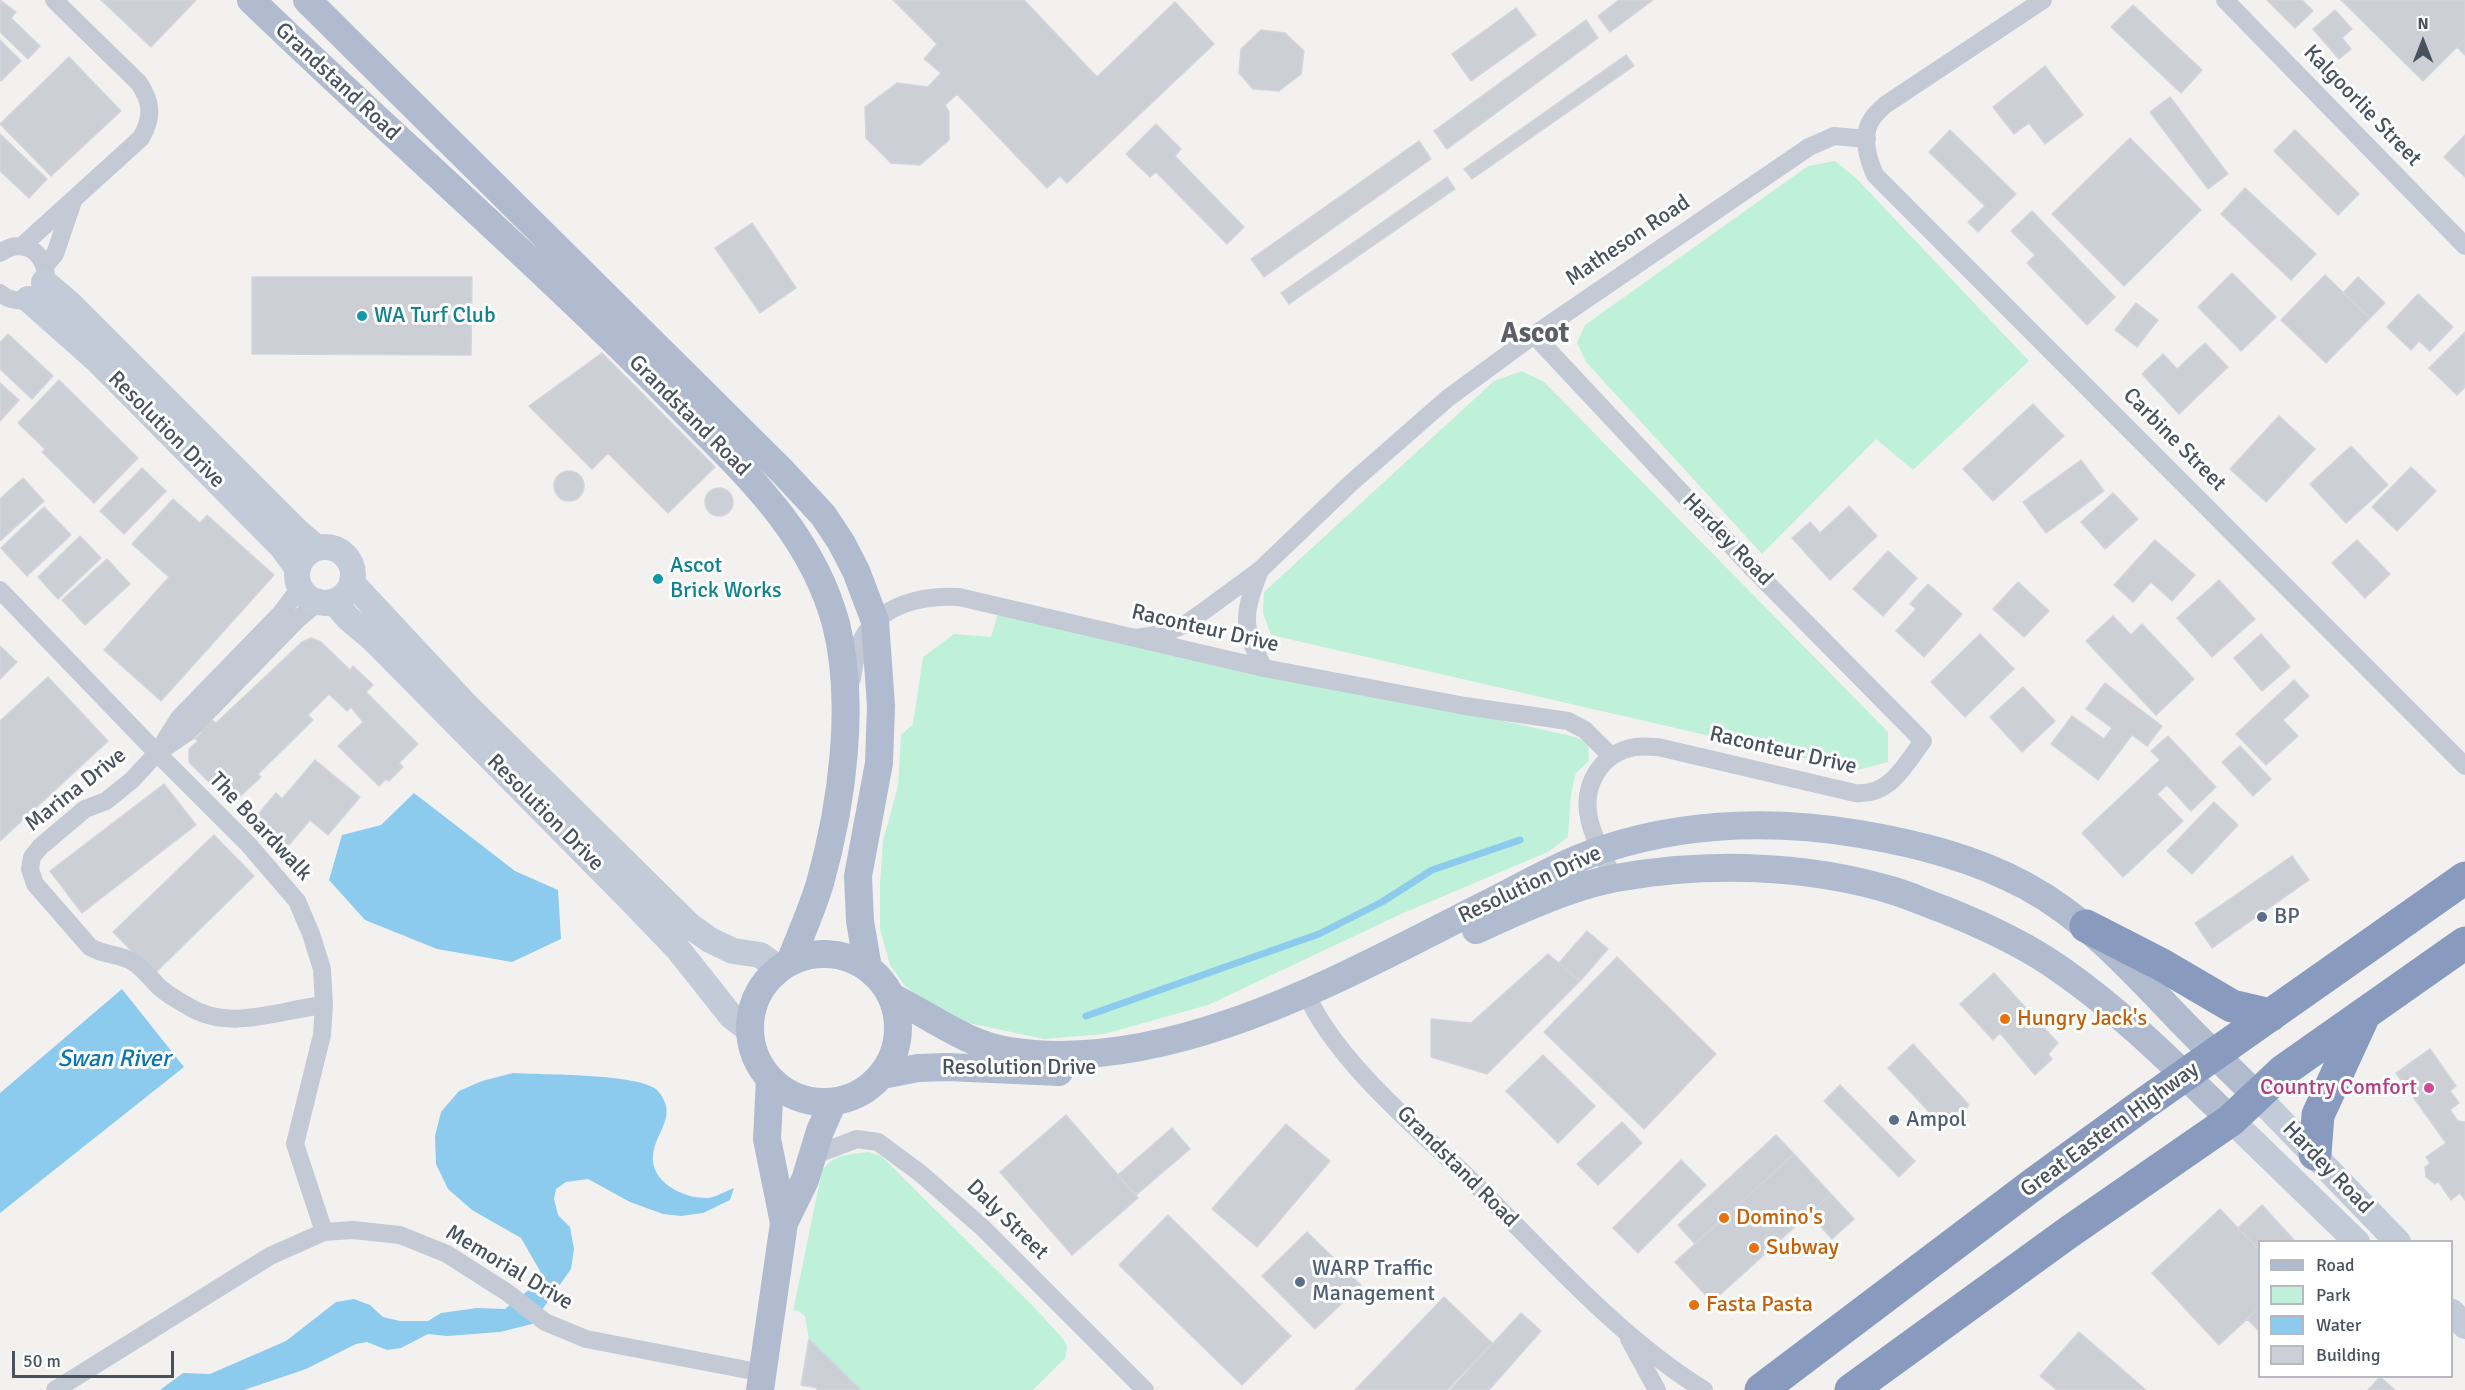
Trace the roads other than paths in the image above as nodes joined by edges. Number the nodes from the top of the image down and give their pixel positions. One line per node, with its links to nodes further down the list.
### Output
1 (54, 0): 7 (street)
2 (251, 0): 21 (main road, Grandstand Road)
3 (307, 0): 18 (main road, Grandstand Road)
4 (2043, 0): 6 (street)
5 (2225, 0): 9 (street, Kalgoorlie Street)
6 (1867, 139): 12 (street, Matheson Road); 25 (street, Carbine Street)
7 (73, 201): 8 (street); 11 (street)
8 (22, 246): 10 (street); 11 (street)
9 (2465, 246)
10 (0, 253)
11 (20, 290): 13 (street, Resolution Drive); 17 (street, Resolution Drive)
12 (1534, 335): 14 (street, Matheson Road); 22 (street, Hardey Road)
13 (317, 548): 15 (street); 17 (street)
14 (1260, 570): 19 (street, Matheson Road); 20 (street, Matheson Road)
15 (353, 584): 17 (street); 31 (street, Resolution Drive)
16 (0, 590): 23 (street, The Boardwalk)
17 (312, 590): 23 (street, Marina Drive); 38 (street, Resolution Drive)
18 (875, 621): 19 (street, Raconteur Drive); 21 (street, Raconteur Drive); 32 (main road, Grandstand Road)
19 (1136, 638): 20 (street, Raconteur Drive)
20 (1264, 668): 24 (street, Raconteur Drive)
21 (846, 710): 31 (main road, Grandstand Road)
22 (1923, 741): 24 (street, Raconteur Drive)
23 (157, 753): 35 (street, The Boardwalk); 35 (street, Marina Drive)
24 (1611, 756): 26 (street)
25 (2465, 766)
26 (1601, 850): 28 (street); 29 (main road, Resolution Drive); 34 (main road, Resolution Drive)
27 (2465, 878): 37 (highway, Great Eastern Highway)
28 (1614, 879): 34 (main road, Resolution Drive); 41 (main road, Resolution Drive)
29 (2086, 926): 37 (highway); 39 (main road, Resolution Drive)
30 (2465, 943): 36 (highway)
31 (785, 965): 32 (main road); 38 (main road)
32 (868, 968): 33 (main road)
33 (892, 997): 34 (main road, Resolution Drive); 40 (main road)
34 (1309, 1000): 40 (main road, Resolution Drive); 54 (street, Grandstand Road)
35 (324, 1005): 49 (street, The Boardwalk)
36 (2364, 1015): 43 (highway); 46 (highway)
37 (2271, 1016): 39 (highway, Great Eastern Highway)
38 (750, 1030): 42 (main road)
39 (2215, 1055): 41 (highway, Great Eastern Highway); 43 (main road, Resolution Drive)
40 (882, 1075): 44 (main road)
41 (2184, 1075): 45 (main road, Resolution Drive); 60 (highway, Great Eastern Highway)
42 (770, 1079): 44 (main road); 48 (main road)
43 (2256, 1095): 45 (highway); 46 (street, Hardey Road)
44 (833, 1102): 47 (main road)
45 (2231, 1120): 50 (street, Hardey Road); 61 (highway)
46 (2315, 1154): 51 (street, Hardey Road)
47 (812, 1156): 48 (main road); 57 (street, Daly Street)
48 (784, 1223): 55 (main road)
49 (324, 1232): 55 (street, Memorial Drive); 56 (street, Memorial Drive)
50 (2356, 1240)
51 (2396, 1240)
52 (2453, 1314): 53 (street)
53 (2465, 1326)
54 (1623, 1330): 58 (street, Grandstand Road); 59 (street, Grandstand Road)
55 (761, 1382)
56 (56, 1390)
57 (1145, 1390)
58 (1657, 1390)
59 (1704, 1390)
60 (1761, 1390)
61 (1851, 1390)

